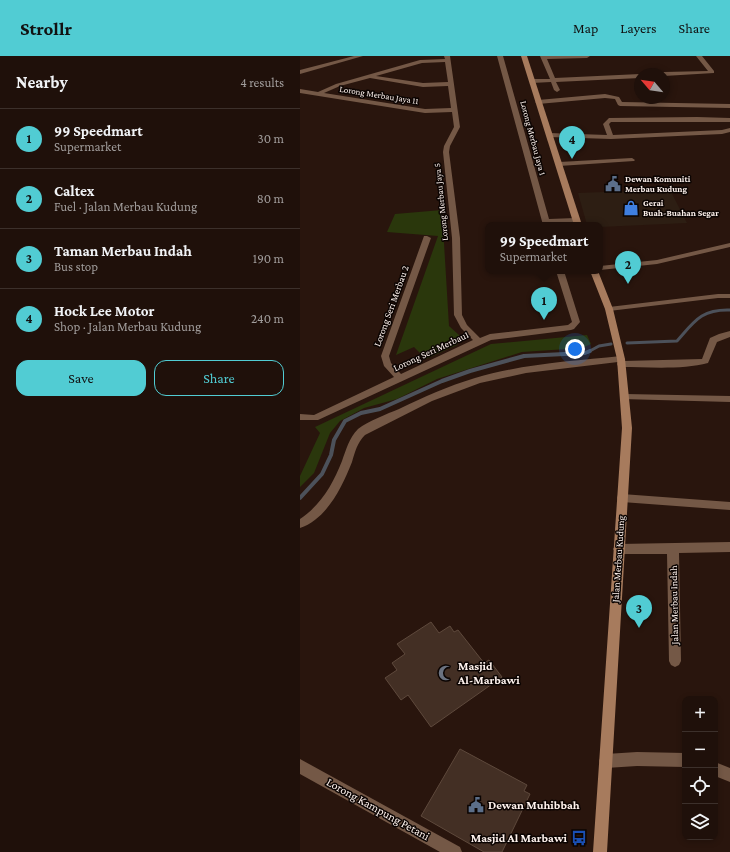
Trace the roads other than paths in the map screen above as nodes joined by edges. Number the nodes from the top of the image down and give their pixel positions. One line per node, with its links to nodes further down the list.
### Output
1 (360, 56): 8 (street)
2 (500, 56): 27 (street, Lorong Merbau Jaya 1)
3 (524, 56): 13 (main road)
4 (587, 56): 6 (street)
5 (698, 56): 9 (street)
6 (544, 57): 12 (street)
7 (447, 58): 11 (street); 14 (street, Lorong Merbau Jaya 5)
8 (300, 72)
9 (670, 74)
10 (634, 76): 12 (street)
11 (368, 77): 14 (street); 17 (street)
12 (553, 80): 13 (street); 15 (street)
13 (532, 81): 18 (main road)
14 (451, 84): 20 (street, Lorong Merbau Jaya 5)
15 (557, 90)
16 (300, 91): 17 (street, Lorong Merbau Jaya 11)
17 (318, 94): 20 (street, Lorong Merbau Jaya 11)
18 (538, 102): 19 (street); 23 (main road)
19 (730, 106)
20 (455, 110): 37 (street, Lorong Merbau Jaya 5)
21 (730, 120): 24 (street)
22 (730, 130): 24 (street)
23 (549, 134): 24 (street); 26 (main road)
24 (611, 137)
25 (632, 160): 26 (street)
26 (559, 164): 28 (main road)
27 (547, 222)
28 (577, 222)
29 (427, 238): 39 (street, Lorong Seri Merbau 2)
30 (730, 245): 31 (street)
31 (603, 268)
32 (561, 274): 37 (street, Lorong Seri Merbau1)
33 (595, 274): 35 (main road, Jalan Merbau Kudung)
34 (730, 296): 35 (street)
35 (609, 309): 38 (main road, Jalan Merbau Kudung)
36 (730, 334): 38 (street)
37 (479, 341): 39 (street, Lorong Seri Merbau1)
38 (621, 361): 40 (main road, Jalan Merbau Kudung); 45 (street)
39 (400, 378): 42 (street, Lorong Seri Merbau1)
40 (625, 398): 41 (street); 43 (main road, Jalan Merbau Kudung)
41 (730, 399)
42 (300, 417)
43 (622, 498): 44 (street); 47 (main road, Jalan Merbau Kudung)
44 (730, 506)
45 (300, 524)
46 (730, 547): 48 (street)
47 (619, 549): 48 (street); 51 (main road, Jalan Merbau Kudung)
48 (673, 549): 49 (street, Jalan Merbau Indah)
49 (675, 661)
50 (682, 760): 51 (street)
51 (606, 761): 56 (main road, Jalan Merbau Kudung)
52 (300, 766): 55 (street, Lorong Kampung Petani)
53 (718, 770): 54 (street)
54 (730, 775)
55 (455, 852)
56 (600, 852)

